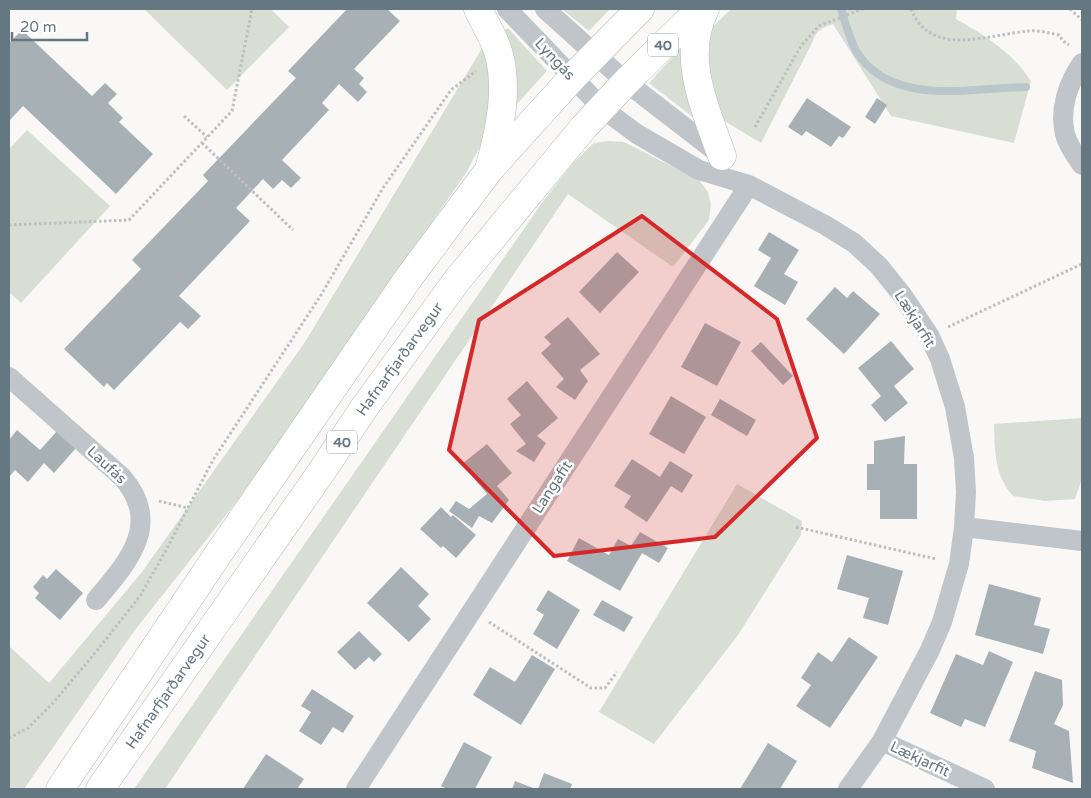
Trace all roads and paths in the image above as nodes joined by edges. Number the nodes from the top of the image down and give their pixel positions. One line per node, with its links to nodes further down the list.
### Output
1 (252, 9): 21 (path)
2 (478, 9): 25 (main road)
3 (507, 9): 16 (street, Lyngás)
4 (545, 9): 13 (street, Lyngás)
5 (640, 9): 13 (main road, 40)
6 (700, 9): 17 (main road, Hafnarfjarðarvegur / 40)
7 (705, 9): 23 (main road)
8 (862, 9): 20 (path)
9 (911, 9): 12 (path)
10 (1070, 9): 11 (path)
11 (1082, 20)
12 (1063, 41)
13 (595, 55): 16 (main road, 40); 17 (street, Lyngás)
14 (1082, 63): 24 (street)
15 (484, 70): 39 (path)
16 (572, 78): 18 (street, Lyngás); 25 (main road, 40)
17 (626, 82): 18 (main road, Hafnarfjarðarvegur / 40); 23 (street, Lækjarfit)
18 (602, 108): 26 (street, Lækjarfit); 42 (main road, Hafnarfjarðarvegur / 40)
19 (184, 116): 21 (path)
20 (755, 127)
21 (207, 137): 22 (path)
22 (202, 143): 27 (path); 28 (path)
23 (722, 156): 26 (street, Lækjarfit)
24 (1082, 165)
25 (489, 170): 41 (main road, 40)
26 (748, 185): 30 (street, Lækjarfit); 37 (street, Langafit)
27 (9, 225)
28 (293, 230)
29 (1082, 264): 30 (path)
30 (929, 335): 33 (street, Lækjarfit)
31 (9, 377): 36 (street, Laufás)
32 (796, 527): 35 (path)
33 (964, 527): 34 (street); 35 (street, Lækjarfit)
34 (1082, 541)
35 (959, 564): 40 (street, Lækjarfit)
36 (96, 600)
37 (472, 611): 38 (path); 43 (street, Langafit)
38 (617, 672)
39 (9, 738)
40 (882, 741): 44 (street, Lækjarfit); 45 (street, Lækjarfit)
41 (60, 789)
42 (100, 789)
43 (356, 789)
44 (848, 789)
45 (986, 789)

